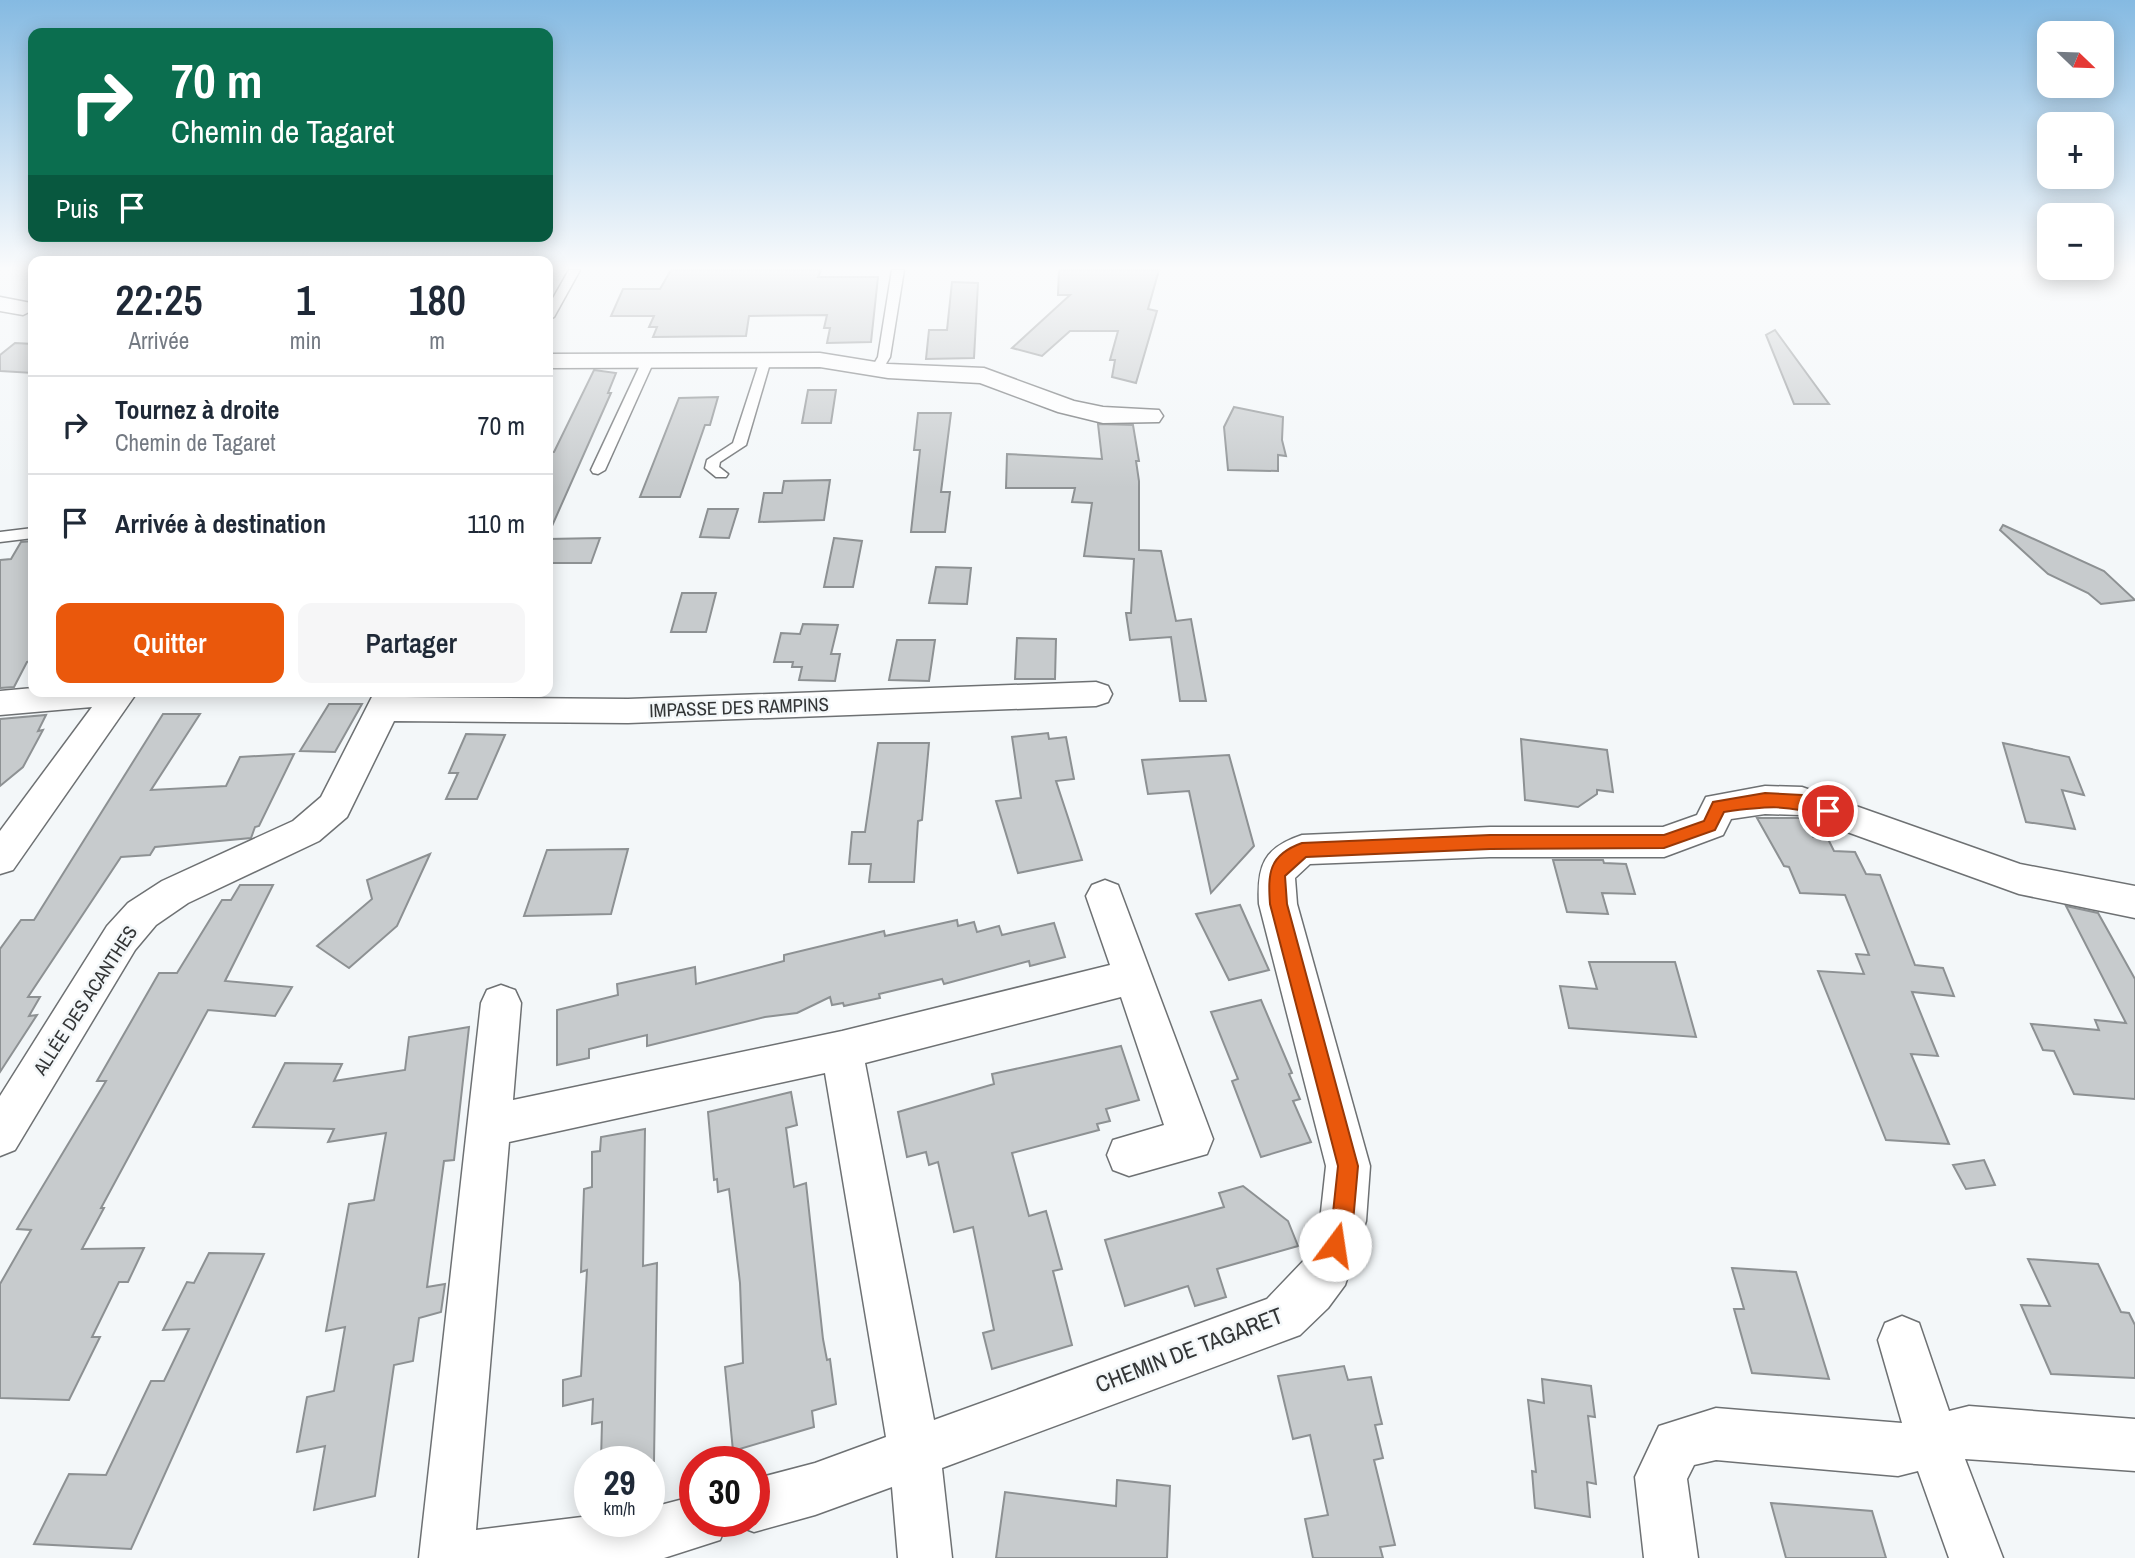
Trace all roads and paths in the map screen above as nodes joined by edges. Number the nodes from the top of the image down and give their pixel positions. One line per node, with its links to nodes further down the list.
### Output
1 (886, 343): 5 (lane)
2 (765, 360): 4 (street); 5 (street); 8 (lane)
3 (553, 361): 4 (street)
4 (648, 361): 7 (lane)
5 (877, 369): 6 (street)
6 (1150, 416)
7 (598, 470)
8 (721, 474)
9 (28, 534): 10 (lane)
10 (0, 537)
11 (1096, 694): 14 (street, IMPASSE DES RAMPINS)
12 (67, 697): 15 (street)
13 (118, 697): 16 (street)
14 (387, 700): 23 (street, ALLÉE DES ACANTHES)
15 (0, 703)
16 (10, 832)
17 (1105, 896): 19 (street)
18 (2135, 902): 28 (street, CHEMIN DE TAGARET)
19 (1132, 977): 21 (street); 24 (street)
20 (501, 1003): 22 (street)
21 (842, 1050): 22 (street); 28 (street)
22 (489, 1126): 31 (street)
23 (0, 1135)
24 (1129, 1155)
25 (1902, 1340): 26 (street)
26 (1933, 1441): 27 (street); 34 (street); 35 (street)
27 (2135, 1445)
28 (915, 1453): 29 (street, CHEMIN DE TAGARET); 33 (street)
29 (770, 1502)
30 (679, 1527): 32 (street)
31 (446, 1558)
32 (464, 1558)
33 (925, 1558)
34 (1671, 1558)
35 (1976, 1558)

